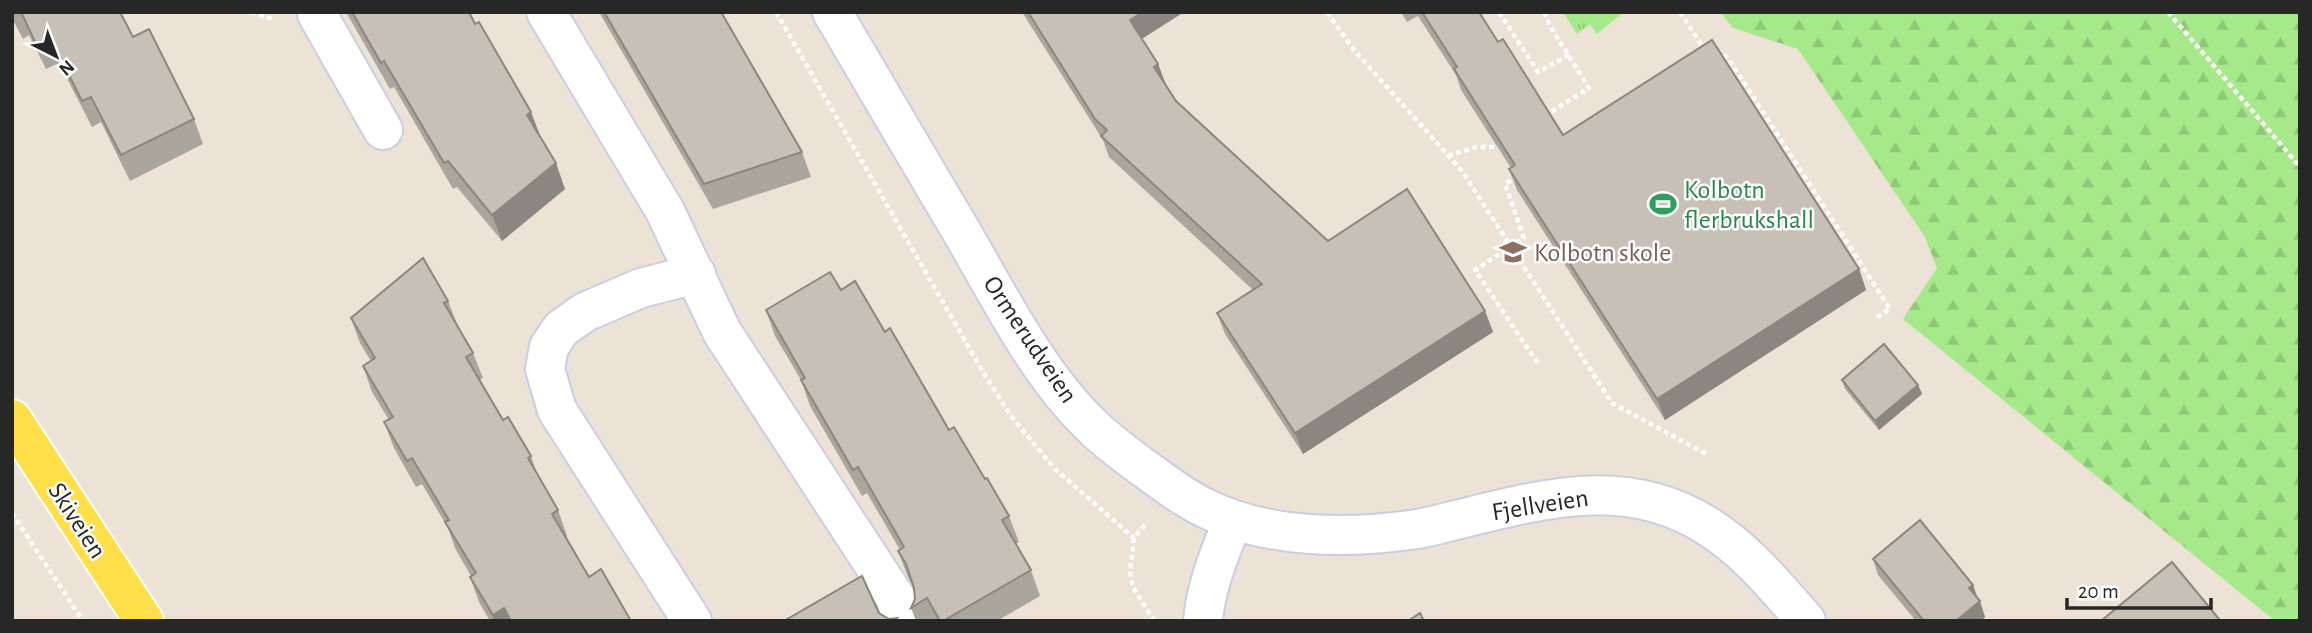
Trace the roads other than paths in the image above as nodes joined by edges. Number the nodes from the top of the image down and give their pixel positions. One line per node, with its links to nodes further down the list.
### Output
1 (546, 12): 5 (street)
2 (832, 12): 7 (street, Ormerudveien)
3 (318, 13): 4 (street)
4 (383, 130)
5 (696, 274): 9 (street); 10 (street)
6 (12, 419): 8 (main road, Skiveien)
7 (1233, 520): 11 (street); 12 (street, Fjellveien)
8 (144, 621)
9 (692, 621)
10 (903, 621)
11 (1203, 621)
12 (1806, 621)

